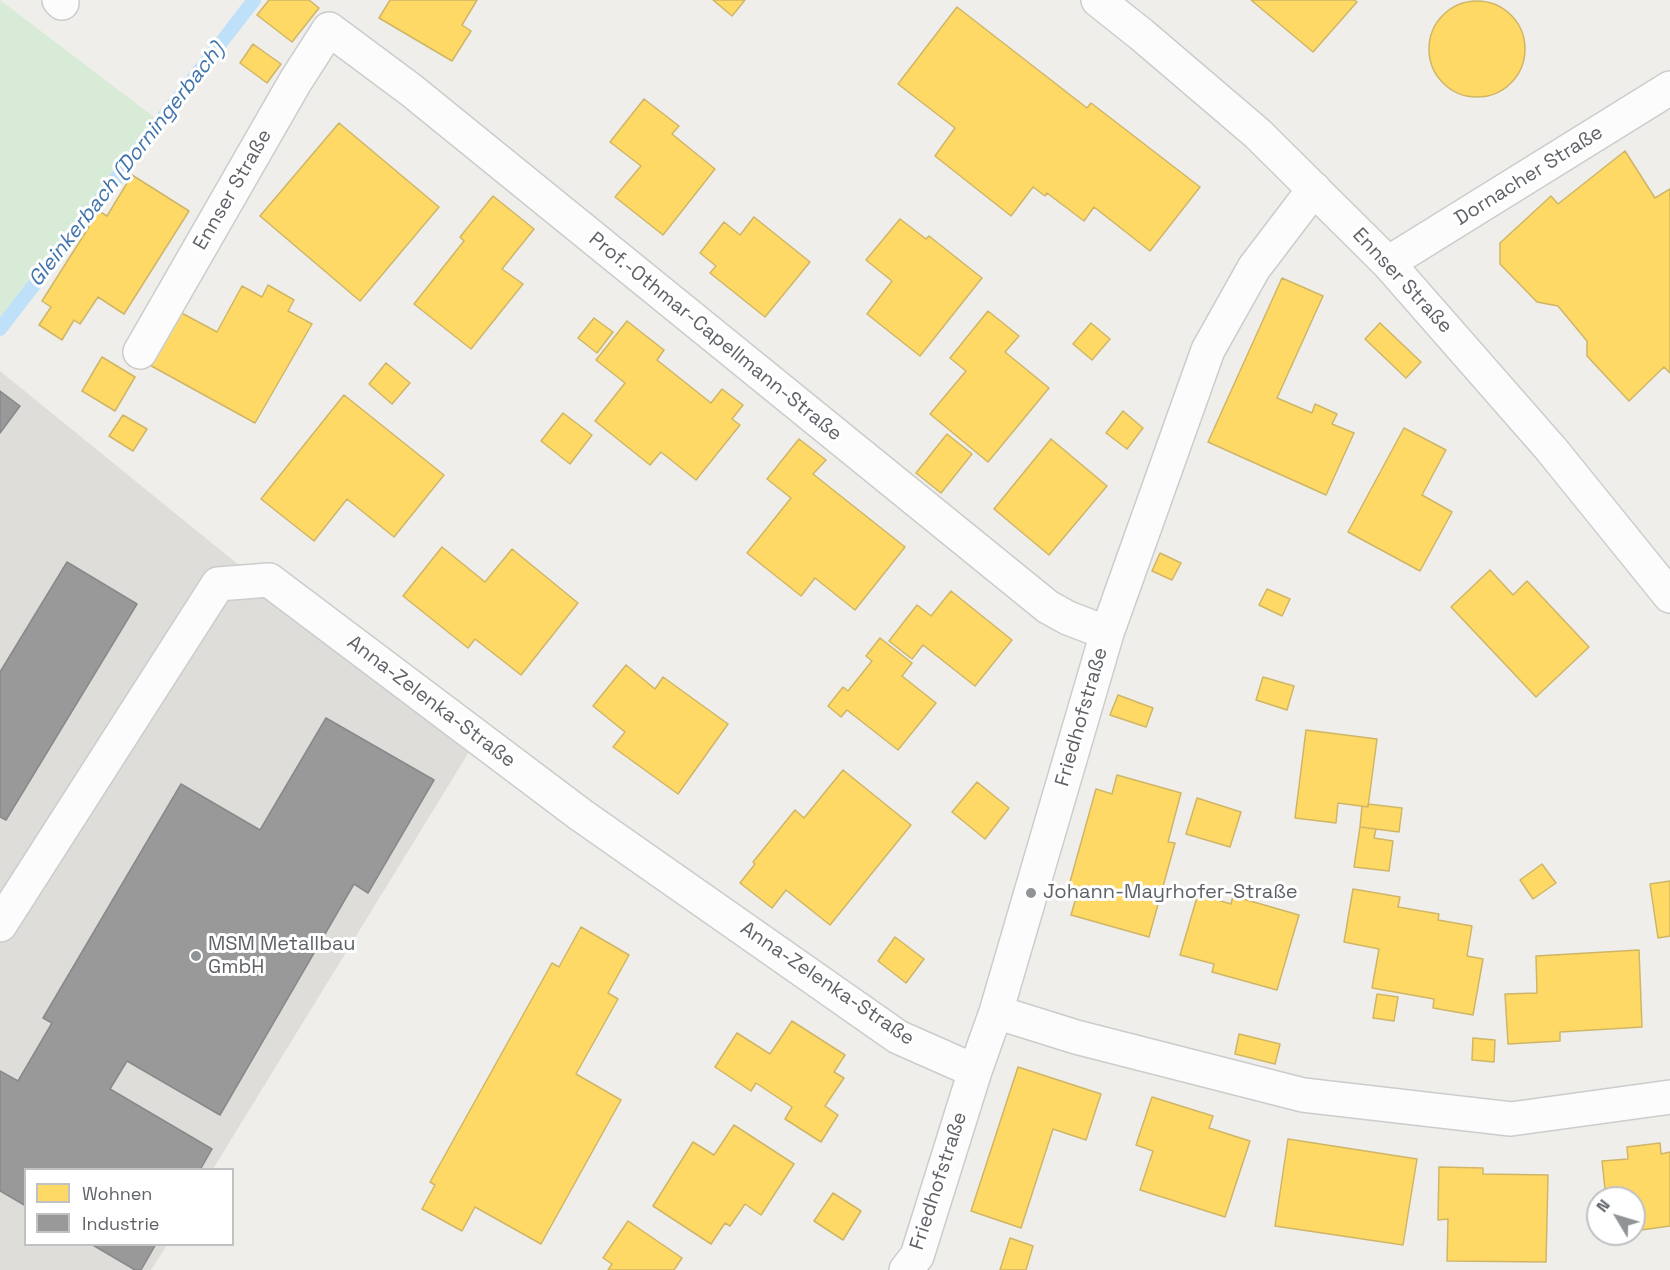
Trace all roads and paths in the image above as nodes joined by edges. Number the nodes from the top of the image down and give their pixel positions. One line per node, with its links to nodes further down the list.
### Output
1 (1098, 0): 4 (street, Ennser Straße)
2 (329, 29): 6 (street, Ennser Straße); 8 (street, Prof.-Othmar-Capellmann-Straße)
3 (1670, 88): 5 (street, Dornacher Straße)
4 (1314, 189): 5 (street, Ennser Straße); 8 (street, Friedhofstraße)
5 (1388, 264): 7 (street, Ennser Straße)
6 (140, 352)
7 (1670, 596)
8 (1107, 633): 10 (street, Friedhofstraße)
9 (0, 925): 11 (street, Anna-Zelenka-Straße)
10 (996, 1012): 11 (street, Friedhofstraße); 12 (street)
11 (975, 1071): 13 (street, Friedhofstraße)
12 (1670, 1097)
13 (906, 1270)

